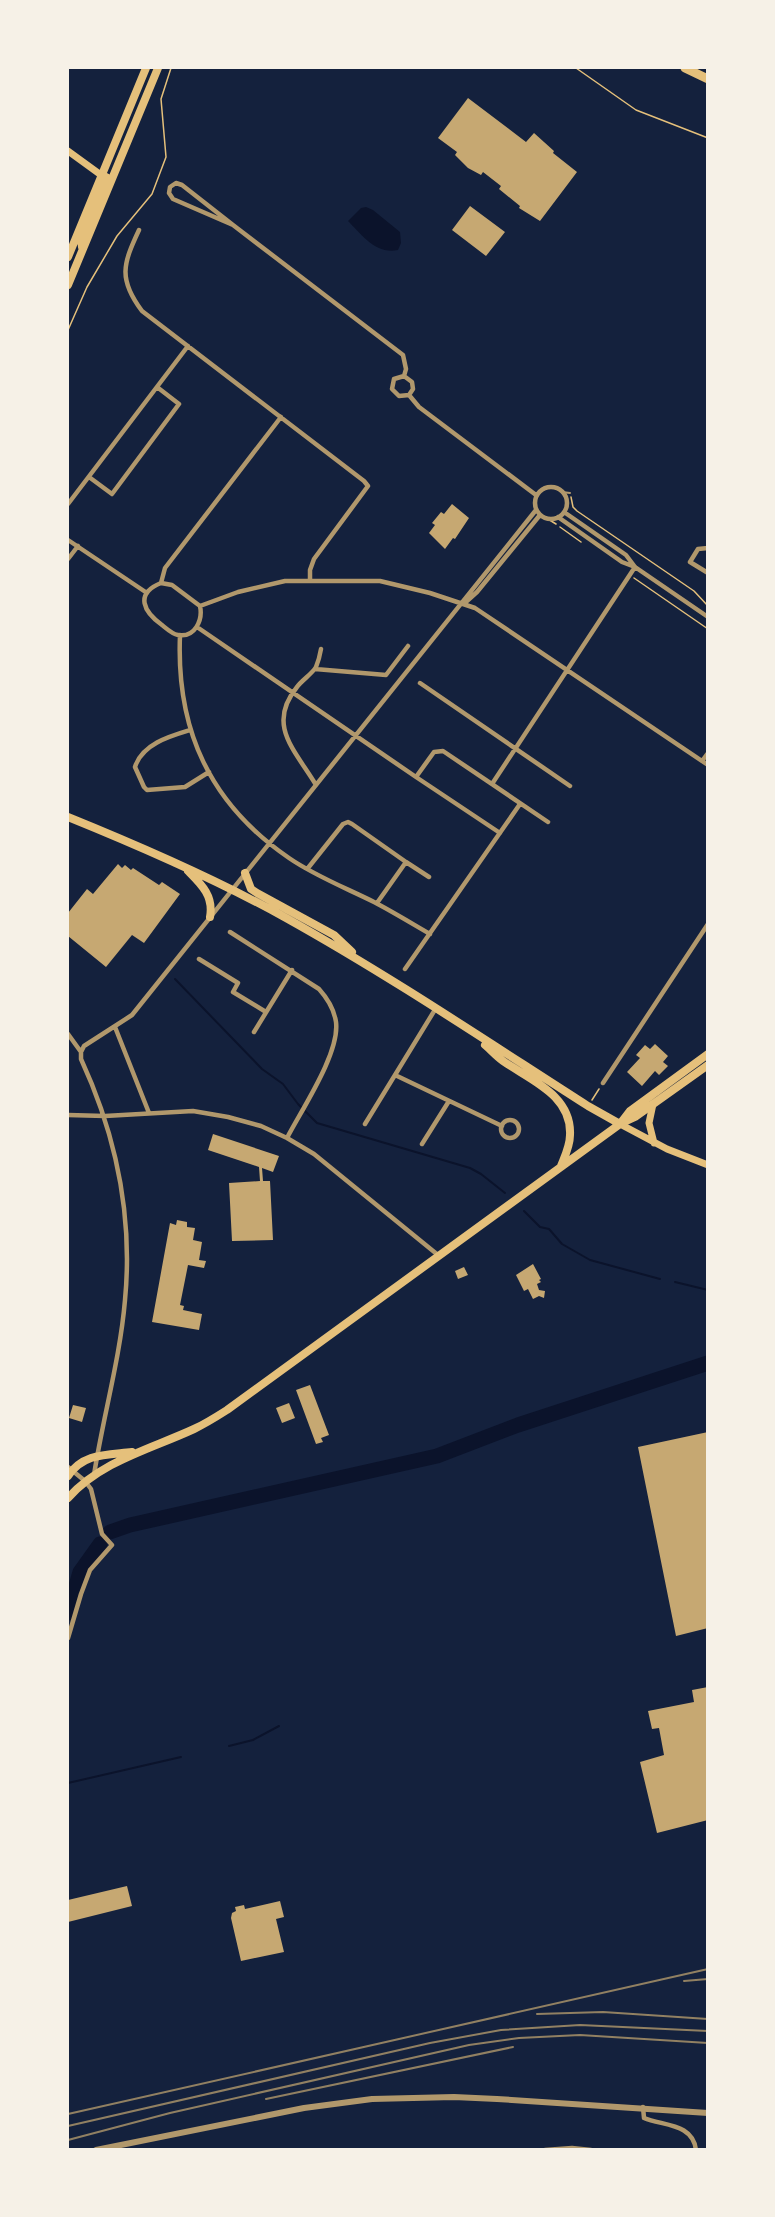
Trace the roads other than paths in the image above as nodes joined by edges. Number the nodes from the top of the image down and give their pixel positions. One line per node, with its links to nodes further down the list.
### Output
1 (146, 68): 6 (main road)
2 (158, 68): 6 (main road)
3 (685, 68): 4 (highway)
4 (708, 79)
5 (68, 151): 6 (main road)
6 (106, 177): 9 (main road); 10 (main road)
7 (233, 225): 7 (street); 12 (street)
8 (139, 230): 11 (street)
9 (68, 257)
10 (68, 285)
11 (188, 346): 13 (street); 15 (street)
12 (404, 376): 14 (street); 14 (street)
13 (157, 387): 16 (street); 16 (street)
14 (409, 395): 19 (street)
15 (281, 417): 31 (street); 32 (street)
16 (89, 477): 20 (street)
17 (562, 492): 18 (lane); 19 (street); 22 (street)
18 (570, 493)
19 (536, 495): 21 (street)
20 (68, 504)
21 (536, 510): 23 (street); 34 (street)
22 (564, 512): 24 (street); 29 (street)
23 (540, 515): 24 (street); 34 (street)
24 (558, 517): 29 (street)
25 (68, 540): 26 (street)
26 (78, 546): 28 (street); 33 (street)
27 (708, 548): 30 (street)
28 (68, 559)
29 (635, 567): 36 (street); 42 (street)
30 (708, 573)
31 (310, 580): 34 (street); 35 (street)
32 (161, 583): 33 (street); 35 (street)
33 (147, 593): 38 (street)
34 (462, 604): 42 (street); 46 (street)
35 (200, 606): 37 (street)
36 (708, 617)
37 (197, 627): 38 (street); 44 (street)
38 (180, 635): 45 (street)
39 (408, 646): 41 (street)
40 (321, 649): 41 (street)
41 (315, 669): 44 (street)
42 (567, 670): 47 (street); 49 (street)
43 (420, 682): 47 (street)
44 (293, 692): 46 (street); 54 (street)
45 (190, 730): 51 (street); 51 (street)
46 (356, 736): 52 (street); 54 (street)
47 (516, 748): 53 (street); 55 (street)
48 (708, 753): 49 (street)
49 (702, 761): 50 (street)
50 (708, 765)
51 (209, 772): 60 (street)
52 (416, 777): 53 (street); 59 (street)
53 (492, 784): 56 (street)
54 (316, 785): 60 (street)
55 (570, 786)
56 (520, 804): 58 (street); 59 (street)
57 (68, 817): 62 (main road)
58 (548, 822)
59 (500, 833): 71 (street)
60 (269, 843): 63 (street); 64 (street)
61 (406, 862): 63 (street); 65 (street); 67 (street)
62 (185, 867): 66 (main road); 68 (main road)
63 (308, 868): 67 (street)
64 (245, 873): 66 (street); 73 (main road)
65 (429, 877)
66 (232, 889): 68 (street); 73 (main road)
67 (377, 903): 71 (street)
68 (210, 916): 78 (street)
69 (708, 924): 86 (street)
70 (230, 932): 75 (street)
71 (430, 934): 74 (street)
72 (199, 959): 77 (street)
73 (362, 961): 76 (main road)
74 (405, 969)
75 (292, 970): 77 (street); 95 (street)
76 (436, 1008): 79 (main road); 85 (street)
77 (266, 1012): 80 (street)
78 (115, 1027): 82 (street); 89 (street)
79 (469, 1030): 93 (main road); 99 (main road)
80 (254, 1032)
81 (68, 1034): 82 (street)
82 (81, 1053): 91 (street)
83 (708, 1054): 93 (main road)
84 (708, 1065): 88 (main road)
85 (395, 1075): 87 (street); 92 (street)
86 (603, 1083)
87 (449, 1101): 94 (street); 97 (street)
88 (653, 1104): 93 (main road); 96 (main road)
89 (149, 1113): 91 (street); 95 (street)
90 (68, 1115): 91 (street)
91 (105, 1116): 102 (street)
92 (365, 1124)
93 (620, 1124): 96 (main road); 99 (main road)
94 (502, 1126)
95 (287, 1138): 100 (street)
96 (654, 1143): 98 (main road)
97 (422, 1144)
98 (708, 1165)
99 (560, 1168): 100 (main road)
100 (438, 1256): 101 (main road)
101 (136, 1452): 102 (main road); 104 (main road)
102 (97, 1456): 103 (main road); 104 (street)
103 (69, 1471): 105 (street)
104 (94, 1475): 105 (main road)
105 (86, 1481): 106 (main road); 107 (street)
106 (68, 1498)
107 (68, 1638)
108 (643, 2107): 109 (street); 110 (street); 113 (street)
109 (708, 2113)
110 (96, 2150)
111 (545, 2150): 112 (street)
112 (591, 2150)
113 (696, 2150)

